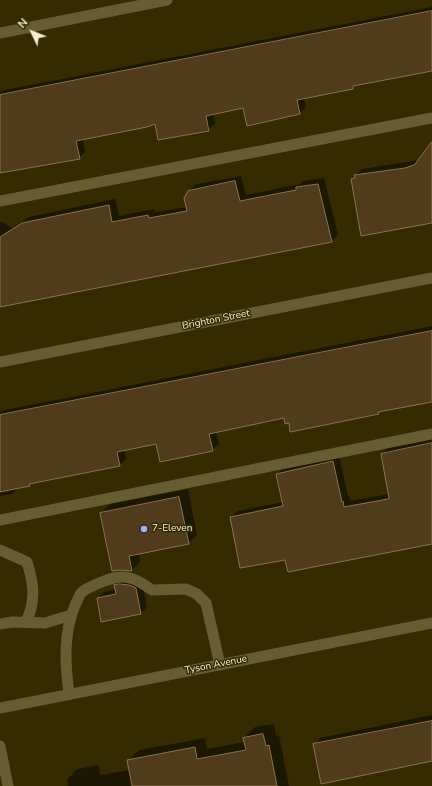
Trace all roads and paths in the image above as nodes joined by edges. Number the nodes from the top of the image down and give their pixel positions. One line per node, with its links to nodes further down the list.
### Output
1 (167, 0): 2 (street)
2 (0, 33)
3 (432, 118): 4 (street)
4 (0, 201)
5 (432, 278): 6 (street, Brighton Street)
6 (0, 362)
7 (432, 434): 8 (street)
8 (0, 520)
9 (0, 550): 11 (street)
10 (71, 615): 11 (street); 14 (street); 15 (street)
11 (26, 622): 13 (street)
12 (432, 623): 14 (street, Tyson Avenue)
13 (0, 624)
14 (220, 665): 15 (street, Tyson Avenue)
15 (69, 694): 16 (street, Tyson Avenue)
16 (0, 708)
17 (0, 746): 18 (street)
18 (8, 786)

